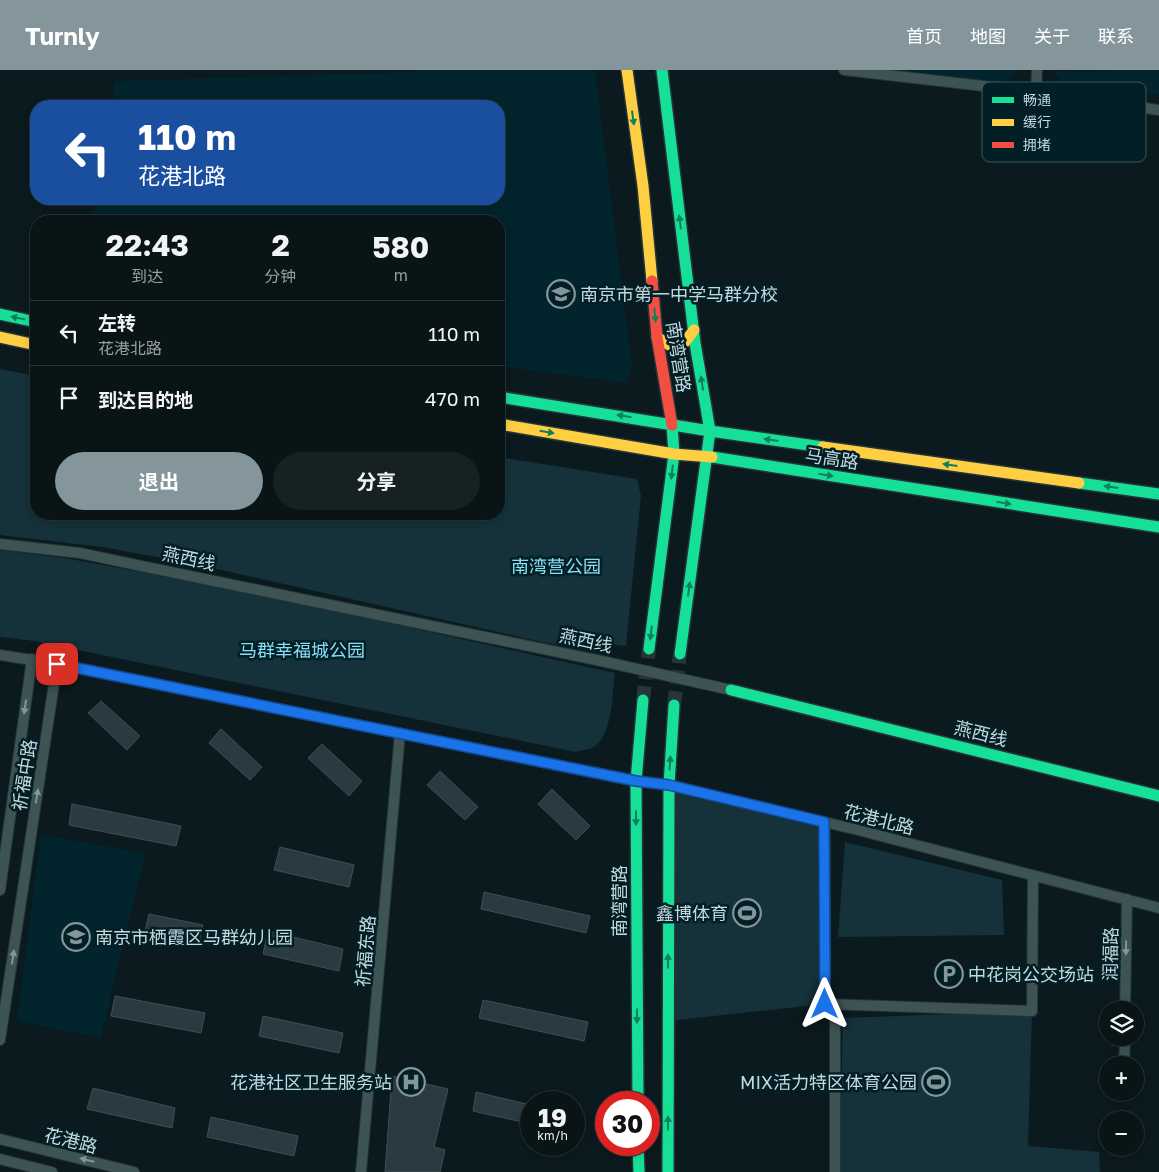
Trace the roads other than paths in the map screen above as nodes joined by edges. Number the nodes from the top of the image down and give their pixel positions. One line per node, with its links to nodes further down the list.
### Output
1 (627, 70): 10 (main road, 南湾营路, one-way to 10)
2 (662, 70): 9 (main road, one-way to 2)
3 (844, 70): 4 (street)
4 (982, 86)
5 (1146, 108): 6 (street)
6 (1159, 110)
7 (0, 314): 8 (main road, one-way to 7)
8 (30, 321)
9 (694, 330): 10 (main road); 16 (main road, one-way to 9)
10 (657, 337): 14 (main road, 南湾营路)
11 (0, 338): 12 (main road)
12 (30, 344)
13 (505, 398): 14 (main road, 马高路, one-way to 13)
14 (672, 424): 16 (main road, 马高路); 17 (main road, 南湾营路)
15 (505, 425): 17 (main road, 马高路, one-way to 17)
16 (710, 431): 18 (main road); 19 (main road, 马高路, one-way to 16)
17 (674, 454): 18 (main road, 马高路); 22 (main road, 南湾营路, one-way to 22)
18 (708, 456): 20 (main road, 马高路, one-way to 20); 23 (main road, one-way to 18)
19 (1159, 494)
20 (1159, 527)
21 (0, 544): 27 (street, 燕西线)
22 (649, 649)
23 (680, 654)
24 (0, 655): 25 (street, 花港北路)
25 (32, 659): 26 (street, 花港北路); 36 (street, 祈福中路, one-way to 36)
26 (57, 664): 30 (street, 花港北路); 41 (street, 祈福中路, one-way to 26)
27 (731, 690): 33 (main road, 燕西线)
28 (643, 700): 31 (main road, 南湾营路)
29 (674, 705): 32 (main road, one-way to 29)
30 (400, 734): 31 (street, 花港北路); 48 (street, 祈福东路)
31 (636, 781): 32 (street, 花港北路); 42 (main road, 南湾营路, one-way to 42)
32 (669, 785): 34 (street, 花港北路); 50 (main road, one-way to 32)
33 (1159, 796)
34 (824, 822): 35 (street, 花港北路); 40 (street)
35 (1033, 875): 37 (street, 花港北路); 40 (street)
36 (0, 890)
37 (1127, 899): 38 (street, 花港北路); 39 (street, 润福路, one-way to 39)
38 (1159, 908)
39 (1125, 1001)
40 (830, 1004): 51 (street)
41 (0, 1040)
42 (638, 1091)
43 (0, 1139): 47 (street, 花港路, one-way to 43)
44 (638, 1156): 49 (main road)
45 (0, 1159): 46 (street, 花港路)
46 (52, 1172)
47 (134, 1172)
48 (361, 1172)
49 (639, 1172)
50 (668, 1172)
51 (835, 1172)

